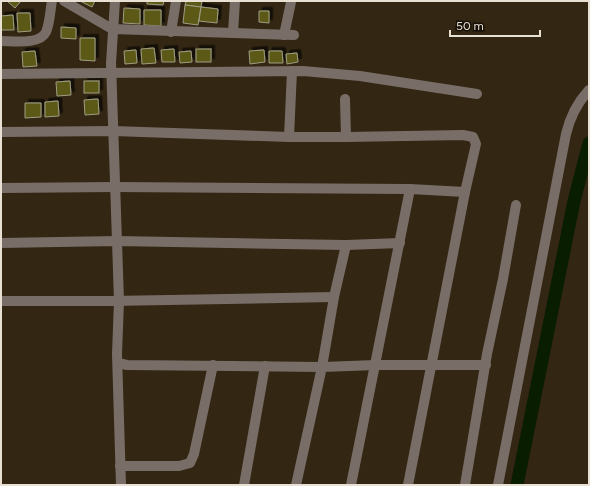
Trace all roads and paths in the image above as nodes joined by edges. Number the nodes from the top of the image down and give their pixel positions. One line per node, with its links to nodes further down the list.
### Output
1 (52, 1): 10 (street)
2 (64, 1): 7 (street)
3 (115, 1): 7 (street)
4 (176, 1): 8 (street)
5 (235, 1): 9 (street)
6 (291, 2): 9 (street)
7 (112, 29): 8 (street); 12 (street)
8 (171, 32): 9 (street)
9 (233, 33)
10 (1, 41)
11 (292, 71): 12 (street); 15 (street); 19 (street)
12 (111, 73): 13 (street); 17 (street)
13 (1, 74)
14 (589, 90): 47 (street)
15 (477, 94)
16 (345, 99): 20 (street)
17 (113, 131): 18 (street); 19 (street); 21 (street)
18 (1, 132)
19 (289, 137): 20 (street)
20 (346, 137): 24 (street)
21 (115, 187): 22 (street); 23 (street); 26 (street)
22 (1, 188)
23 (410, 189): 24 (street); 28 (street)
24 (465, 192): 36 (street)
25 (516, 205): 37 (street)
26 (117, 240): 27 (street); 29 (street); 32 (street)
27 (1, 243)
28 (400, 243): 29 (street); 35 (street)
29 (346, 245): 30 (street)
30 (334, 297): 32 (street); 39 (street)
31 (1, 301): 32 (street)
32 (119, 301): 33 (street)
33 (118, 364): 34 (street); 40 (street)
34 (213, 365): 38 (street); 40 (street)
35 (376, 365): 36 (street); 39 (street); 44 (street)
36 (431, 365): 37 (street); 45 (street)
37 (486, 365): 46 (street)
38 (266, 366): 39 (street); 42 (street)
39 (322, 367): 43 (street)
40 (120, 466): 41 (street)
41 (121, 485)
42 (244, 485)
43 (296, 485)
44 (351, 485)
45 (408, 485)
46 (465, 485)
47 (498, 485)

